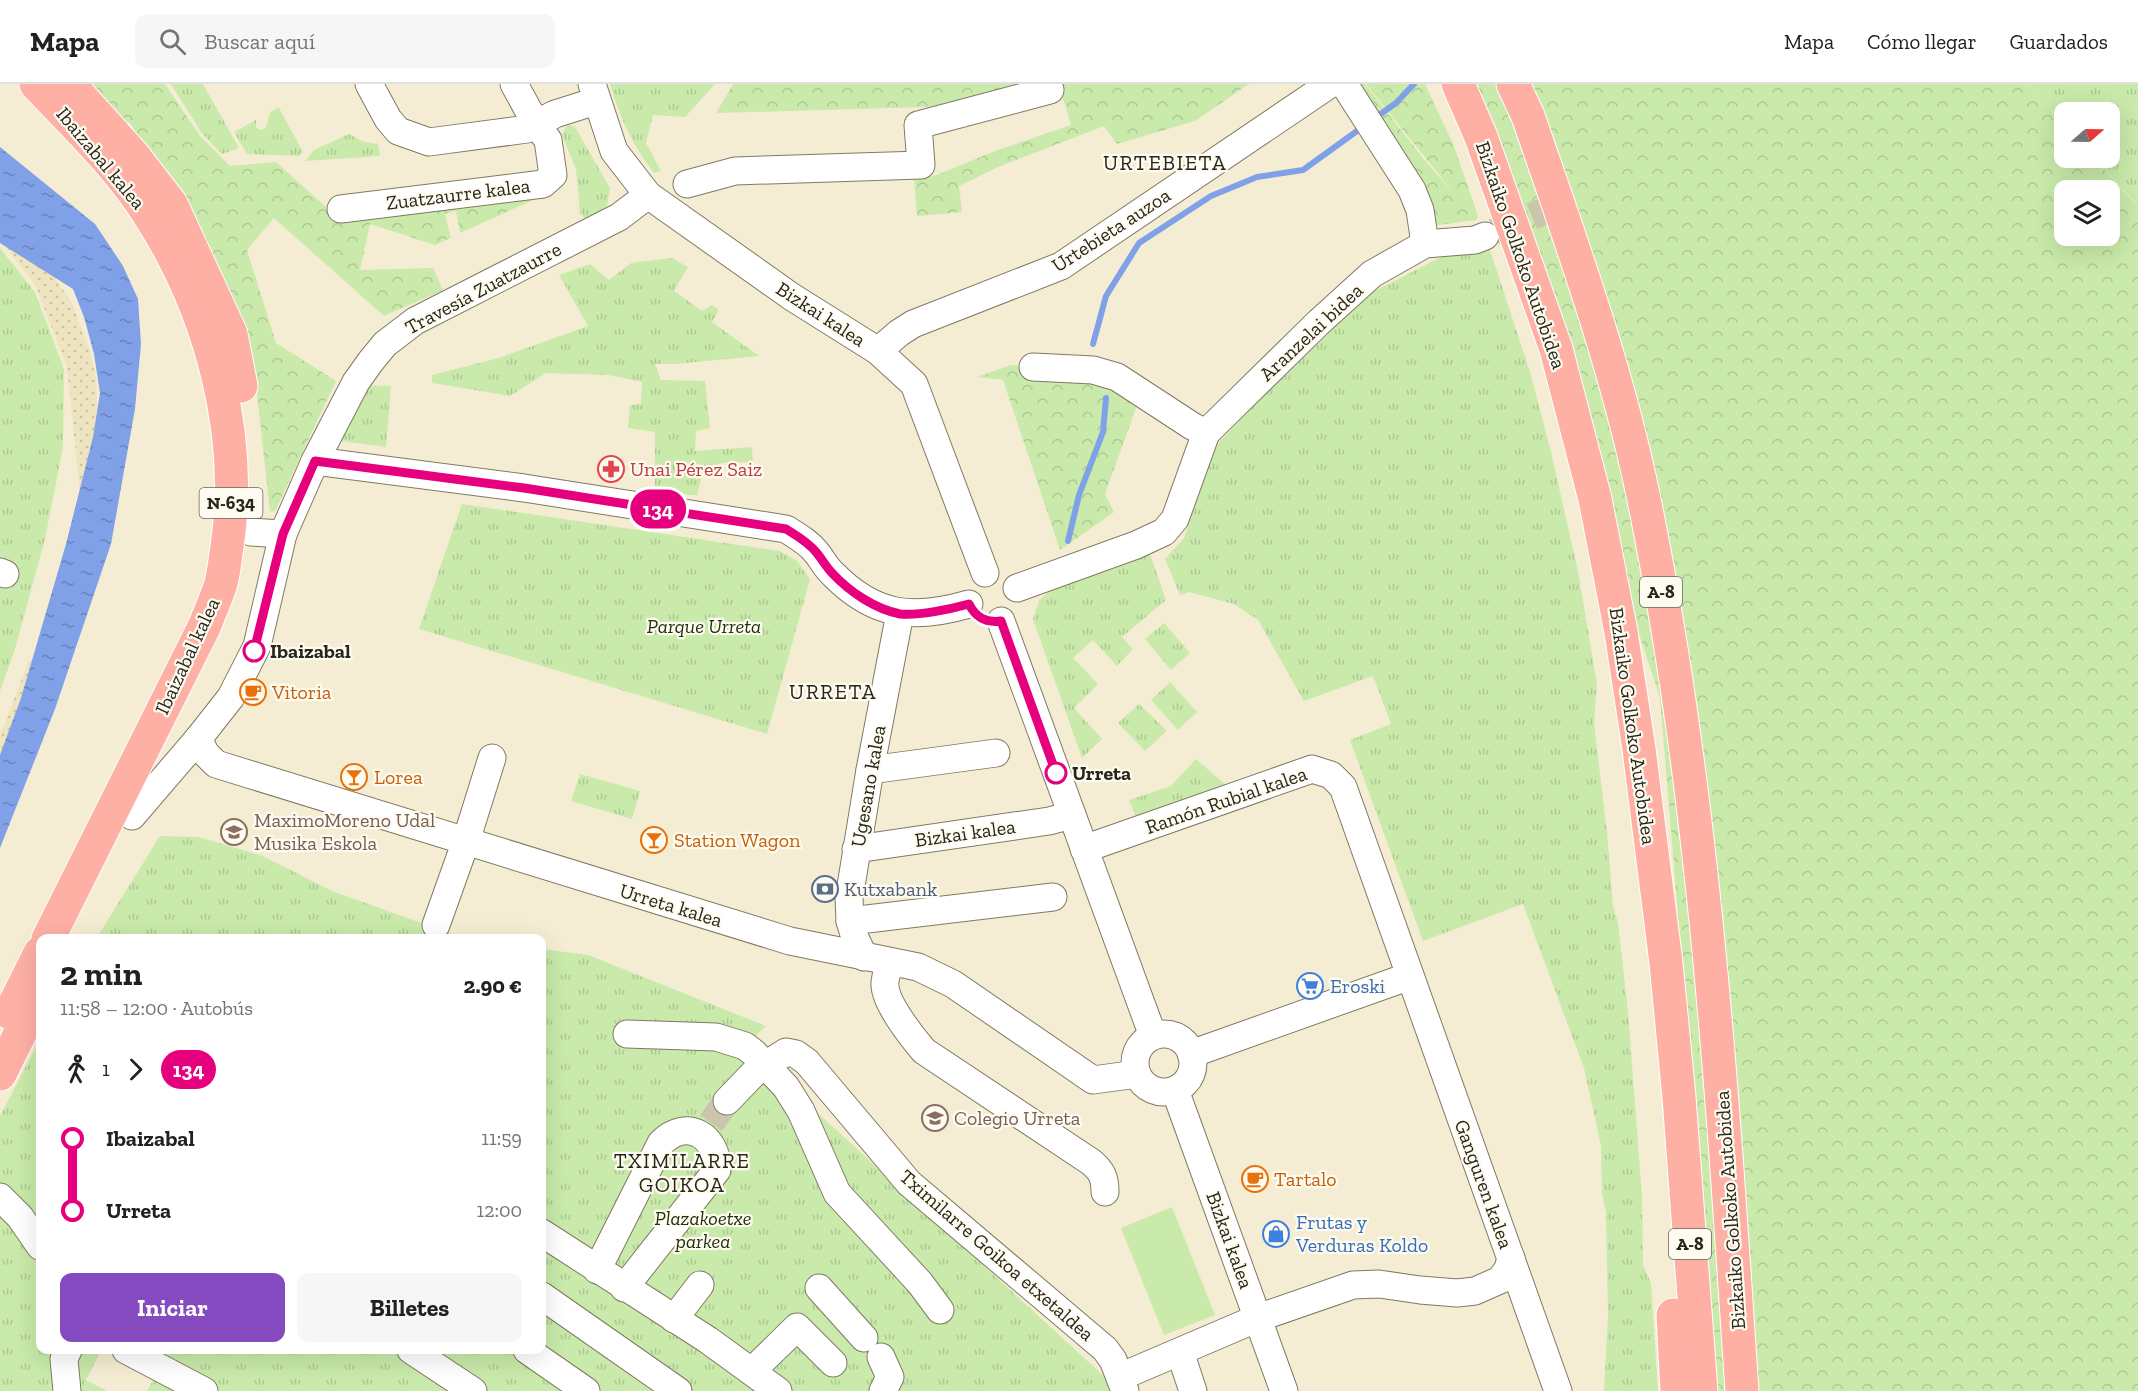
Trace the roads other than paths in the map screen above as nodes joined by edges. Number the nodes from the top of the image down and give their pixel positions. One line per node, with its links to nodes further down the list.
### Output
1 (36, 84): 40 (highway, Ibaizabal kalea / N-634)
2 (69, 84): 21 (highway, Ibaizabal kalea / N-634)
3 (369, 84): 11 (street)
4 (514, 84): 11 (street, Zuatzaurre kalea)
5 (1330, 84): 17 (street, Urtebieta auzoa)
6 (1344, 84): 16 (street)
7 (1458, 84): 54 (highway, Bizkaiko Golkoko Autobidea / A-8)
8 (1513, 84): 56 (highway, Bizkaiko Golkoko Autobidea / A-8)
9 (1050, 90): 12 (street)
10 (590, 94): 11 (street); 13 (street, Bizkai kalea)
11 (536, 124): 14 (street, Zuatzaurre kalea)
12 (687, 184)
13 (648, 195): 17 (street, Bizkai kalea); 20 (street, Travesía Zuatzaurre)
14 (341, 209)
15 (1485, 236): 16 (street, Aranzelai bidea)
16 (1425, 244): 19 (street, Aranzelai bidea)
17 (878, 351): 23 (street, Bizkai kalea)
18 (1033, 367): 19 (street)
19 (1206, 433): 24 (street, Aranzelai bidea)
20 (315, 461): 22 (street, Travesía Zuatzaurre); 26 (street)
21 (251, 532): 22 (street); 33 (highway, Ibaizabal kalea / N-634)
22 (283, 534): 28 (street, Travesía Zuatzaurre)
23 (985, 573): 24 (street); 25 (street)
24 (1017, 588): 27 (street)
25 (969, 604): 26 (street); 27 (street)
26 (900, 614): 31 (street, Ugesano kalea)
27 (1001, 621): 32 (street)
28 (198, 739): 33 (street, Travesía Zuatzaurre); 34 (street, Urreta kalea)
29 (996, 753): 31 (street)
30 (492, 758): 34 (street)
31 (870, 770): 35 (street, Ugesano kalea)
32 (1072, 815): 35 (street, Bizkai kalea); 36 (street)
33 (132, 816): 41 (highway, Ibaizabal kalea / N-634)
34 (466, 841): 39 (street); 42 (street, Urreta kalea)
35 (856, 849): 38 (street, Ugesano kalea)
36 (1084, 849): 44 (street, Ramón Rubial kalea); 48 (street)
37 (1053, 897): 38 (street)
38 (850, 921): 42 (street, Ugesano kalea)
39 (436, 925)
40 (51, 934)
41 (71, 934)
42 (877, 960): 52 (street, Urreta kalea); 57 (street)
43 (36, 961): 46 (highway)
44 (1410, 976): 49 (street); 61 (street, Ganguren kalea)
45 (36, 1001): 51 (highway)
46 (0, 1033)
47 (627, 1035): 50 (street)
48 (1153, 1036): 49 (street); 52 (street)
49 (1191, 1054): 53 (street)
50 (766, 1064): 55 (street, Tximilarre Goikoa etxetaldea); 67 (street); 78 (street, Tximilarre Goikoa etxetaldea)
51 (0, 1074)
52 (1137, 1074): 53 (street)
53 (1175, 1090): 68 (street, Bizkai kalea)
54 (1679, 1097): 89 (highway); 90 (highway, Bizkaiko Golkoko Autobidea / A-8)
55 (727, 1101)
56 (1724, 1118): 91 (highway, Bizkaiko Golkoko Autobidea / A-8); 92 (highway)
57 (1106, 1192)
58 (0, 1197): 60 (street)
59 (546, 1236): 62 (street)
60 (36, 1240)
61 (1511, 1258): 68 (street); 88 (street, Ganguren kalea)
62 (597, 1270): 64 (street); 64 (street)
63 (700, 1285): 69 (street)
64 (624, 1288): 69 (street)
65 (819, 1288): 85 (street)
66 (546, 1299): 83 (street)
67 (940, 1310)
68 (1258, 1318): 70 (street); 87 (street, Bizkai kalea)
69 (674, 1319): 76 (street)
70 (1180, 1352): 78 (street); 86 (street)
71 (66, 1354): 79 (street)
72 (134, 1354): 80 (street)
73 (415, 1354): 77 (street)
74 (533, 1354): 82 (street)
75 (833, 1363): 76 (street)
76 (752, 1371): 84 (street)
77 (444, 1382): 81 (street)
78 (1122, 1384)
79 (67, 1391)
80 (204, 1391)
81 (473, 1391)
82 (586, 1391)
83 (678, 1391)
84 (778, 1391)
85 (883, 1391)
86 (1193, 1391)
87 (1284, 1391)
88 (1558, 1391)
89 (1677, 1391)
90 (1701, 1391)
91 (1742, 1391)
92 (1761, 1391)

